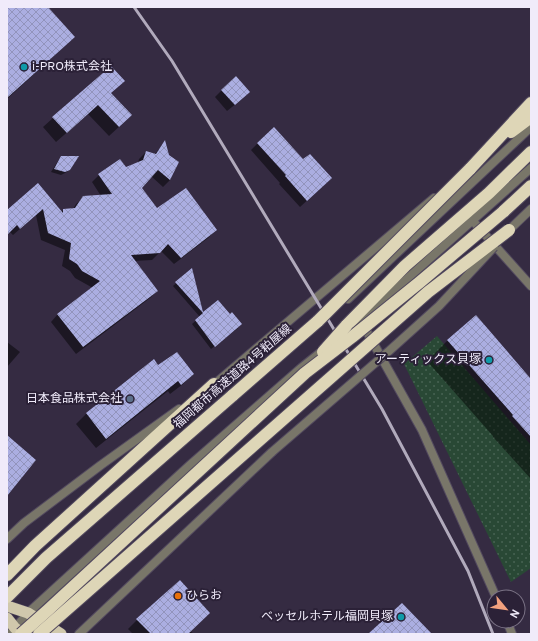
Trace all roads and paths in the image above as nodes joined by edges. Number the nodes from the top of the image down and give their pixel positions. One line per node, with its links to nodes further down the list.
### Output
1 (531, 103): 7 (highway)
2 (531, 117): 7 (highway)
3 (531, 127): 4 (street)
4 (510, 146): 15 (street); 19 (street)
5 (531, 152): 14 (highway, bridge)
6 (531, 168): 10 (street)
7 (470, 169): 20 (highway, 福岡都市高速道路4号粕屋線, bridge)
8 (531, 186): 14 (highway, bridge)
9 (531, 209): 11 (street)
10 (472, 220): 12 (street); 13 (street)
11 (509, 230): 25 (highway, bridge); 27 (street, bridge)
12 (531, 286)
13 (361, 320): 18 (street); 22 (street)
14 (306, 372): 24 (highway, bridge)
15 (214, 384): 16 (street); 17 (highway)
16 (7, 539)
17 (7, 575)
18 (492, 589)
19 (7, 592)
20 (7, 597)
21 (7, 606): 22 (highway)
22 (28, 613): 24 (street); 26 (highway)
23 (7, 618): 24 (highway)
24 (17, 632)
25 (39, 634)
26 (61, 634)
27 (80, 634)

